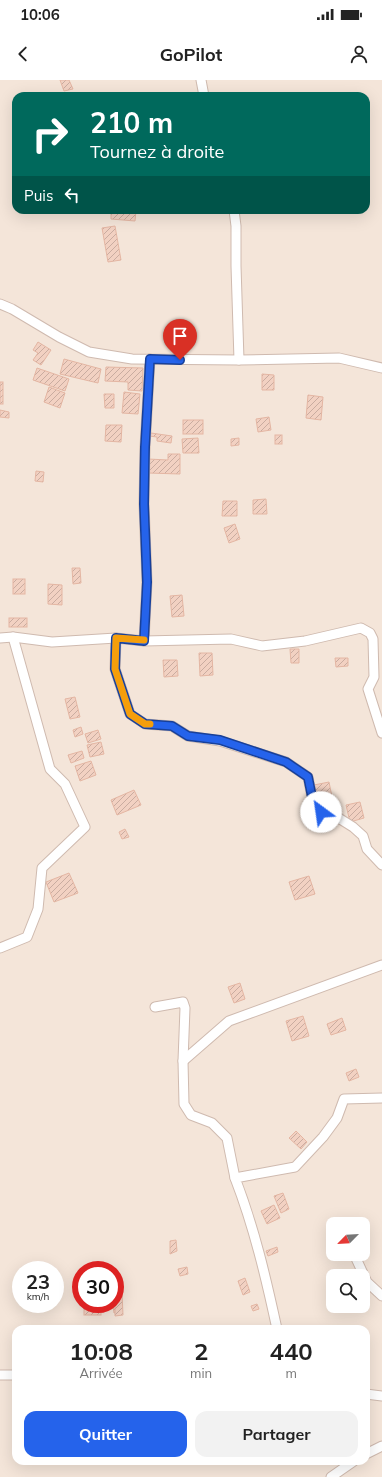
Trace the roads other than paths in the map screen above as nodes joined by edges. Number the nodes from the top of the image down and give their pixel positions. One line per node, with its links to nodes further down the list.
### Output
1 (201, 80): 2 (street)
2 (203, 92)
3 (234, 214): 6 (street)
4 (0, 304): 5 (street)
5 (150, 359): 6 (street); 11 (street)
6 (239, 360): 7 (street)
7 (382, 368)
8 (13, 637): 9 (street); 10 (street); 14 (street)
9 (0, 638)
10 (116, 638): 11 (street); 13 (street)
11 (144, 641): 12 (street)
12 (382, 733)
13 (382, 866)
14 (0, 948)
15 (382, 965): 17 (street)
16 (155, 1007): 17 (street)
17 (183, 1062): 19 (street)
18 (382, 1098): 19 (street)
19 (235, 1178): 22 (street)
20 (357, 1261): 21 (street)
21 (382, 1296)
22 (276, 1325)
23 (0, 1375): 24 (street)
24 (12, 1375)
25 (370, 1394): 26 (street)
26 (382, 1396)
27 (382, 1446): 28 (street)
28 (370, 1452)
29 (348, 1465): 30 (street)
30 (331, 1477)

